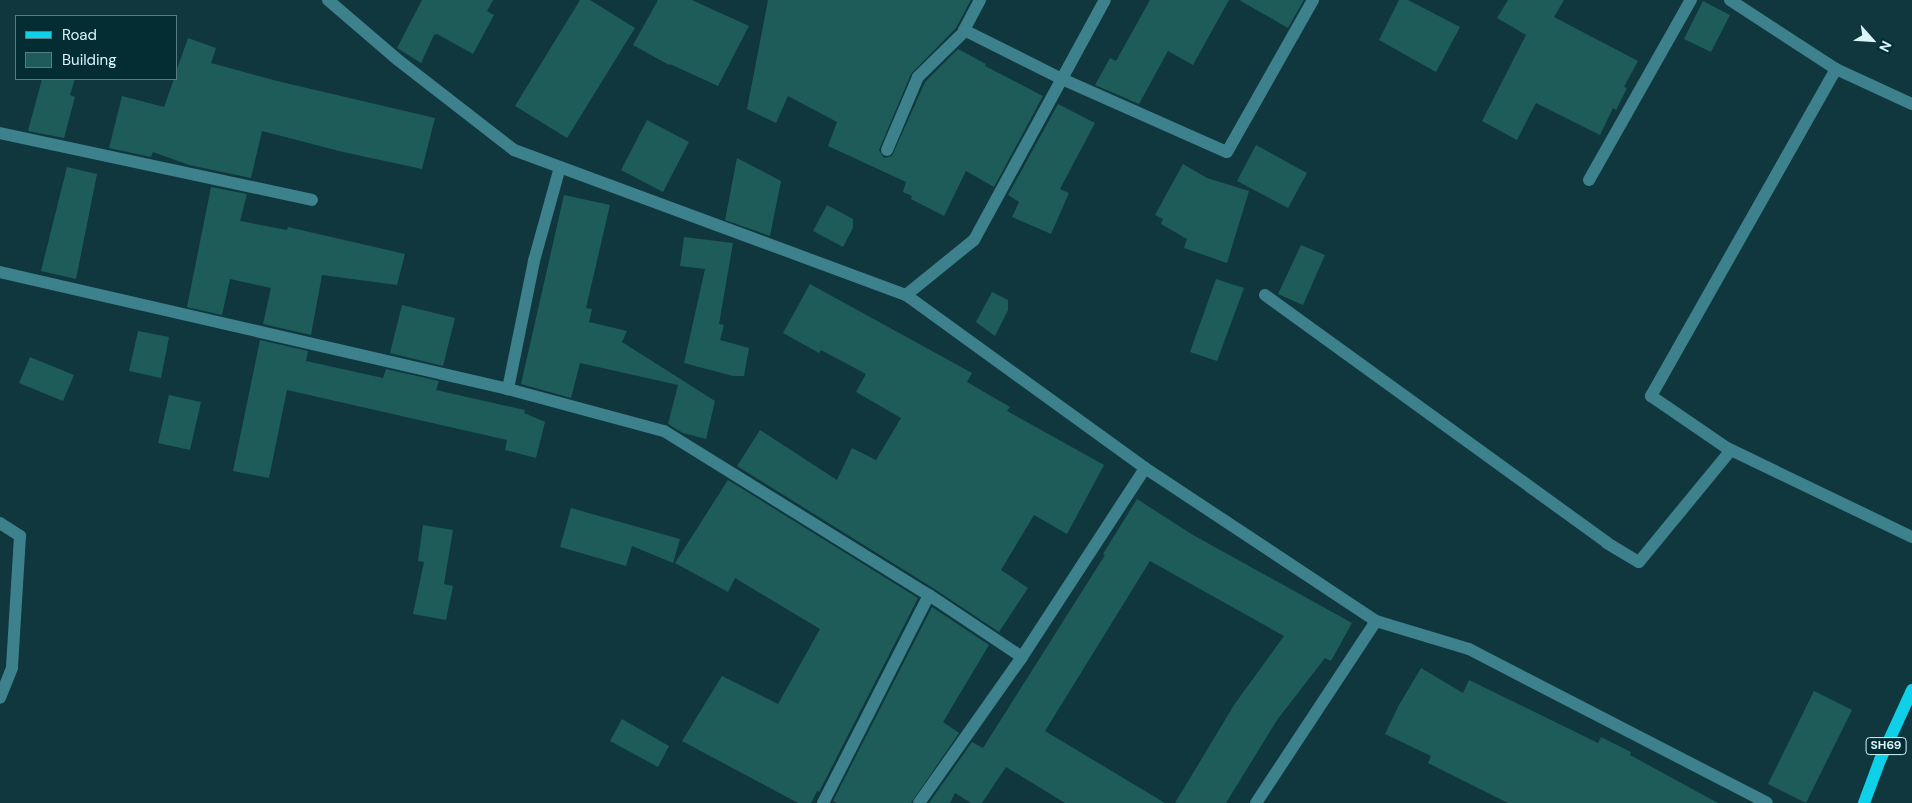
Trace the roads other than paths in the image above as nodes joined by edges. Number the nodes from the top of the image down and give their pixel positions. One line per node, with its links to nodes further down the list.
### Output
1 (328, 0): 13 (street)
2 (980, 0): 7 (street)
3 (1105, 0): 9 (street)
4 (1313, 0): 9 (street)
5 (1691, 0): 14 (street)
6 (1730, 0): 8 (street)
7 (965, 31): 9 (street); 12 (street)
8 (1836, 69): 10 (street); 20 (street)
9 (1062, 78): 17 (street)
10 (1912, 104)
11 (0, 132): 15 (street)
12 (888, 150)
13 (560, 167): 17 (street); 19 (street)
14 (1589, 180)
15 (312, 200)
16 (0, 272): 19 (street)
17 (906, 295): 21 (street)
18 (1265, 295): 20 (street)
19 (508, 389): 24 (street)
20 (1731, 450): 23 (street)
21 (1145, 468): 25 (street); 26 (street)
22 (0, 523): 28 (street)
23 (1912, 537)
24 (929, 595): 26 (street); 29 (street)
25 (1376, 621): 31 (street); 32 (street)
26 (1022, 657): 30 (street)
27 (1912, 690): 33 (main road, SH69)
28 (0, 698)
29 (823, 803)
30 (919, 803)
31 (1256, 803)
32 (1767, 803)
33 (1864, 803)

